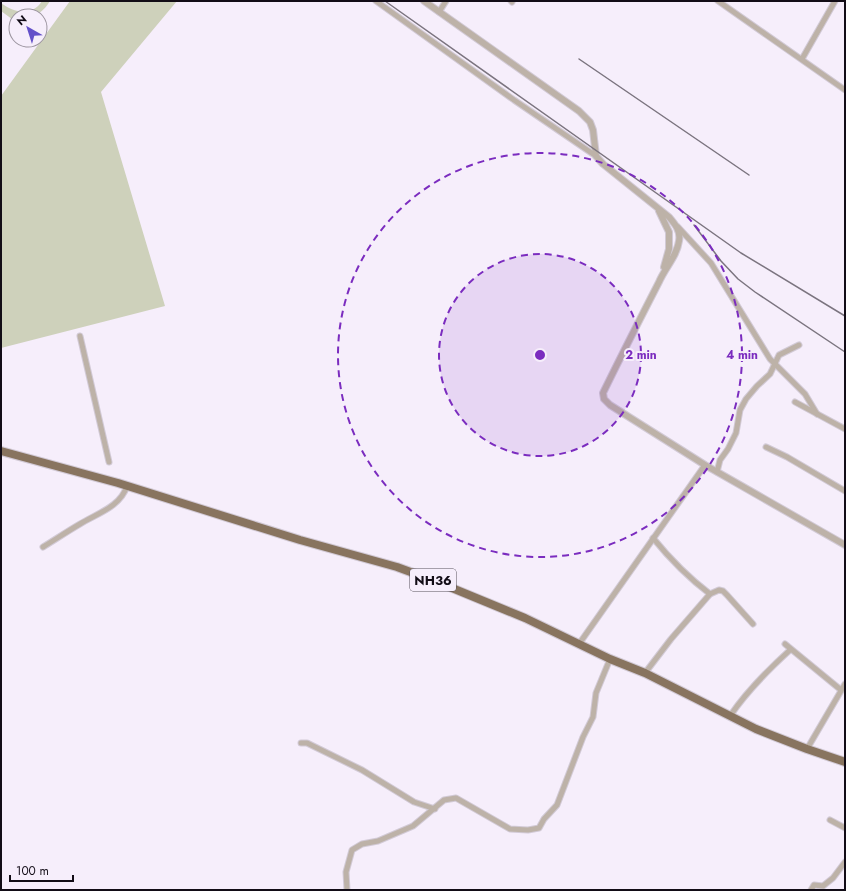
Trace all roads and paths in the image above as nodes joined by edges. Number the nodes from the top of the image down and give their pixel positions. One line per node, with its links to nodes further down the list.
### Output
1 (376, 1): 9 (street)
2 (424, 1): 6 (street)
3 (446, 1): 6 (street)
4 (718, 1): 7 (street)
5 (836, 1): 7 (street)
6 (438, 12): 9 (street)
7 (802, 59): 8 (street)
8 (845, 90)
9 (596, 156): 10 (street)
10 (658, 210): 11 (street); 12 (street)
11 (676, 225): 12 (street); 15 (street)
12 (661, 277): 22 (street)
13 (80, 336): 21 (street)
14 (799, 345): 15 (street)
15 (774, 365): 17 (street); 23 (street)
16 (795, 402): 17 (street)
17 (817, 414): 18 (street)
18 (845, 429)
19 (766, 447): 25 (street)
20 (1, 451): 24 (highway, NH36)
21 (109, 462)
22 (705, 465): 23 (street); 26 (street)
23 (717, 472): 27 (street)
24 (127, 486): 28 (street); 31 (highway, NH36)
25 (845, 491)
26 (653, 538): 29 (street); 31 (street)
27 (845, 545)
28 (43, 547)
29 (710, 594): 30 (street); 35 (street)
30 (753, 624)
31 (579, 644): 34 (highway, NH36)
32 (785, 644): 33 (street)
33 (790, 650): 37 (street); 38 (street)
34 (610, 659): 35 (highway, NH36); 42 (street)
35 (645, 673): 38 (highway, NH36)
36 (845, 684): 37 (street)
37 (841, 690): 40 (street)
38 (730, 716): 40 (highway, NH36)
39 (301, 743): 42 (street)
40 (807, 749): 41 (highway, NH36)
41 (845, 762)
42 (435, 809): 46 (street)
43 (830, 820): 44 (street)
44 (845, 828)
45 (845, 862): 47 (street)
46 (347, 890)
47 (811, 890)

